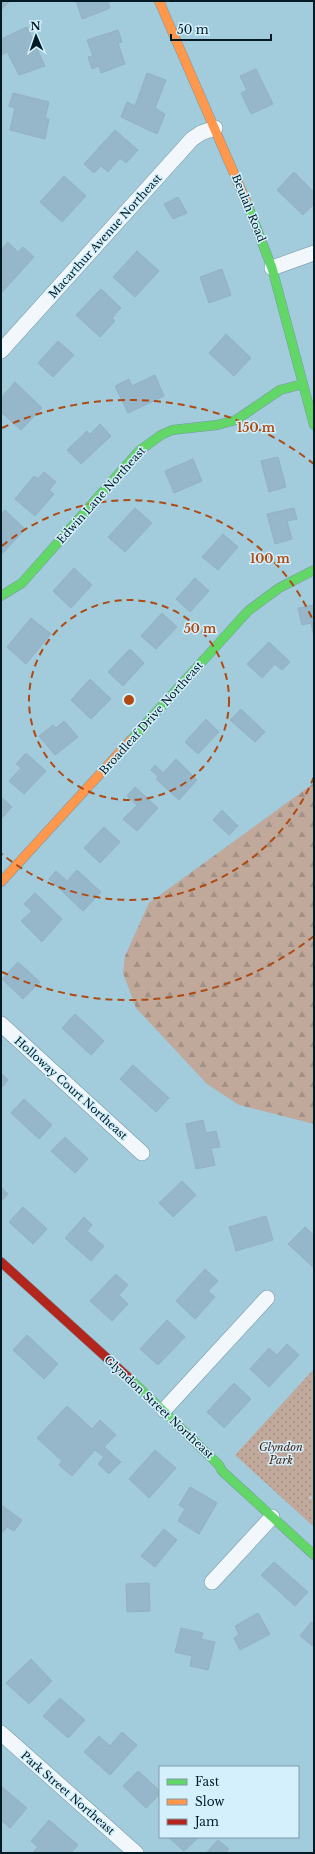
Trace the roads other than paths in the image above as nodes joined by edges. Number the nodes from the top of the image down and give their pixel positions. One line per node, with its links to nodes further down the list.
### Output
1 (158, 1): 2 (street, Beulah Road)
2 (215, 128): 4 (street, Beulah Road); 5 (street, Macarthur Avenue Northeast)
3 (314, 253): 4 (street)
4 (272, 268): 6 (street, Beulah Road)
5 (4, 343)
6 (303, 384): 7 (street, Beulah Road); 9 (street, Edwin Lane Northeast)
7 (314, 425)
8 (314, 570): 10 (street, Broadleaf Drive Northeast)
9 (1, 596)
10 (1, 882)
11 (1, 1024): 12 (street, Holloway Court Northeast)
12 (142, 1153)
13 (1, 1262): 15 (street, Glyndon Street Northeast)
14 (267, 1298): 15 (street)
15 (164, 1410): 16 (street, Glyndon Street Northeast)
16 (272, 1517): 17 (street, Glyndon Street Northeast); 18 (street)
17 (314, 1555)
18 (212, 1582)
19 (1, 1733): 20 (street, Park Street Northeast)
20 (136, 1853)

